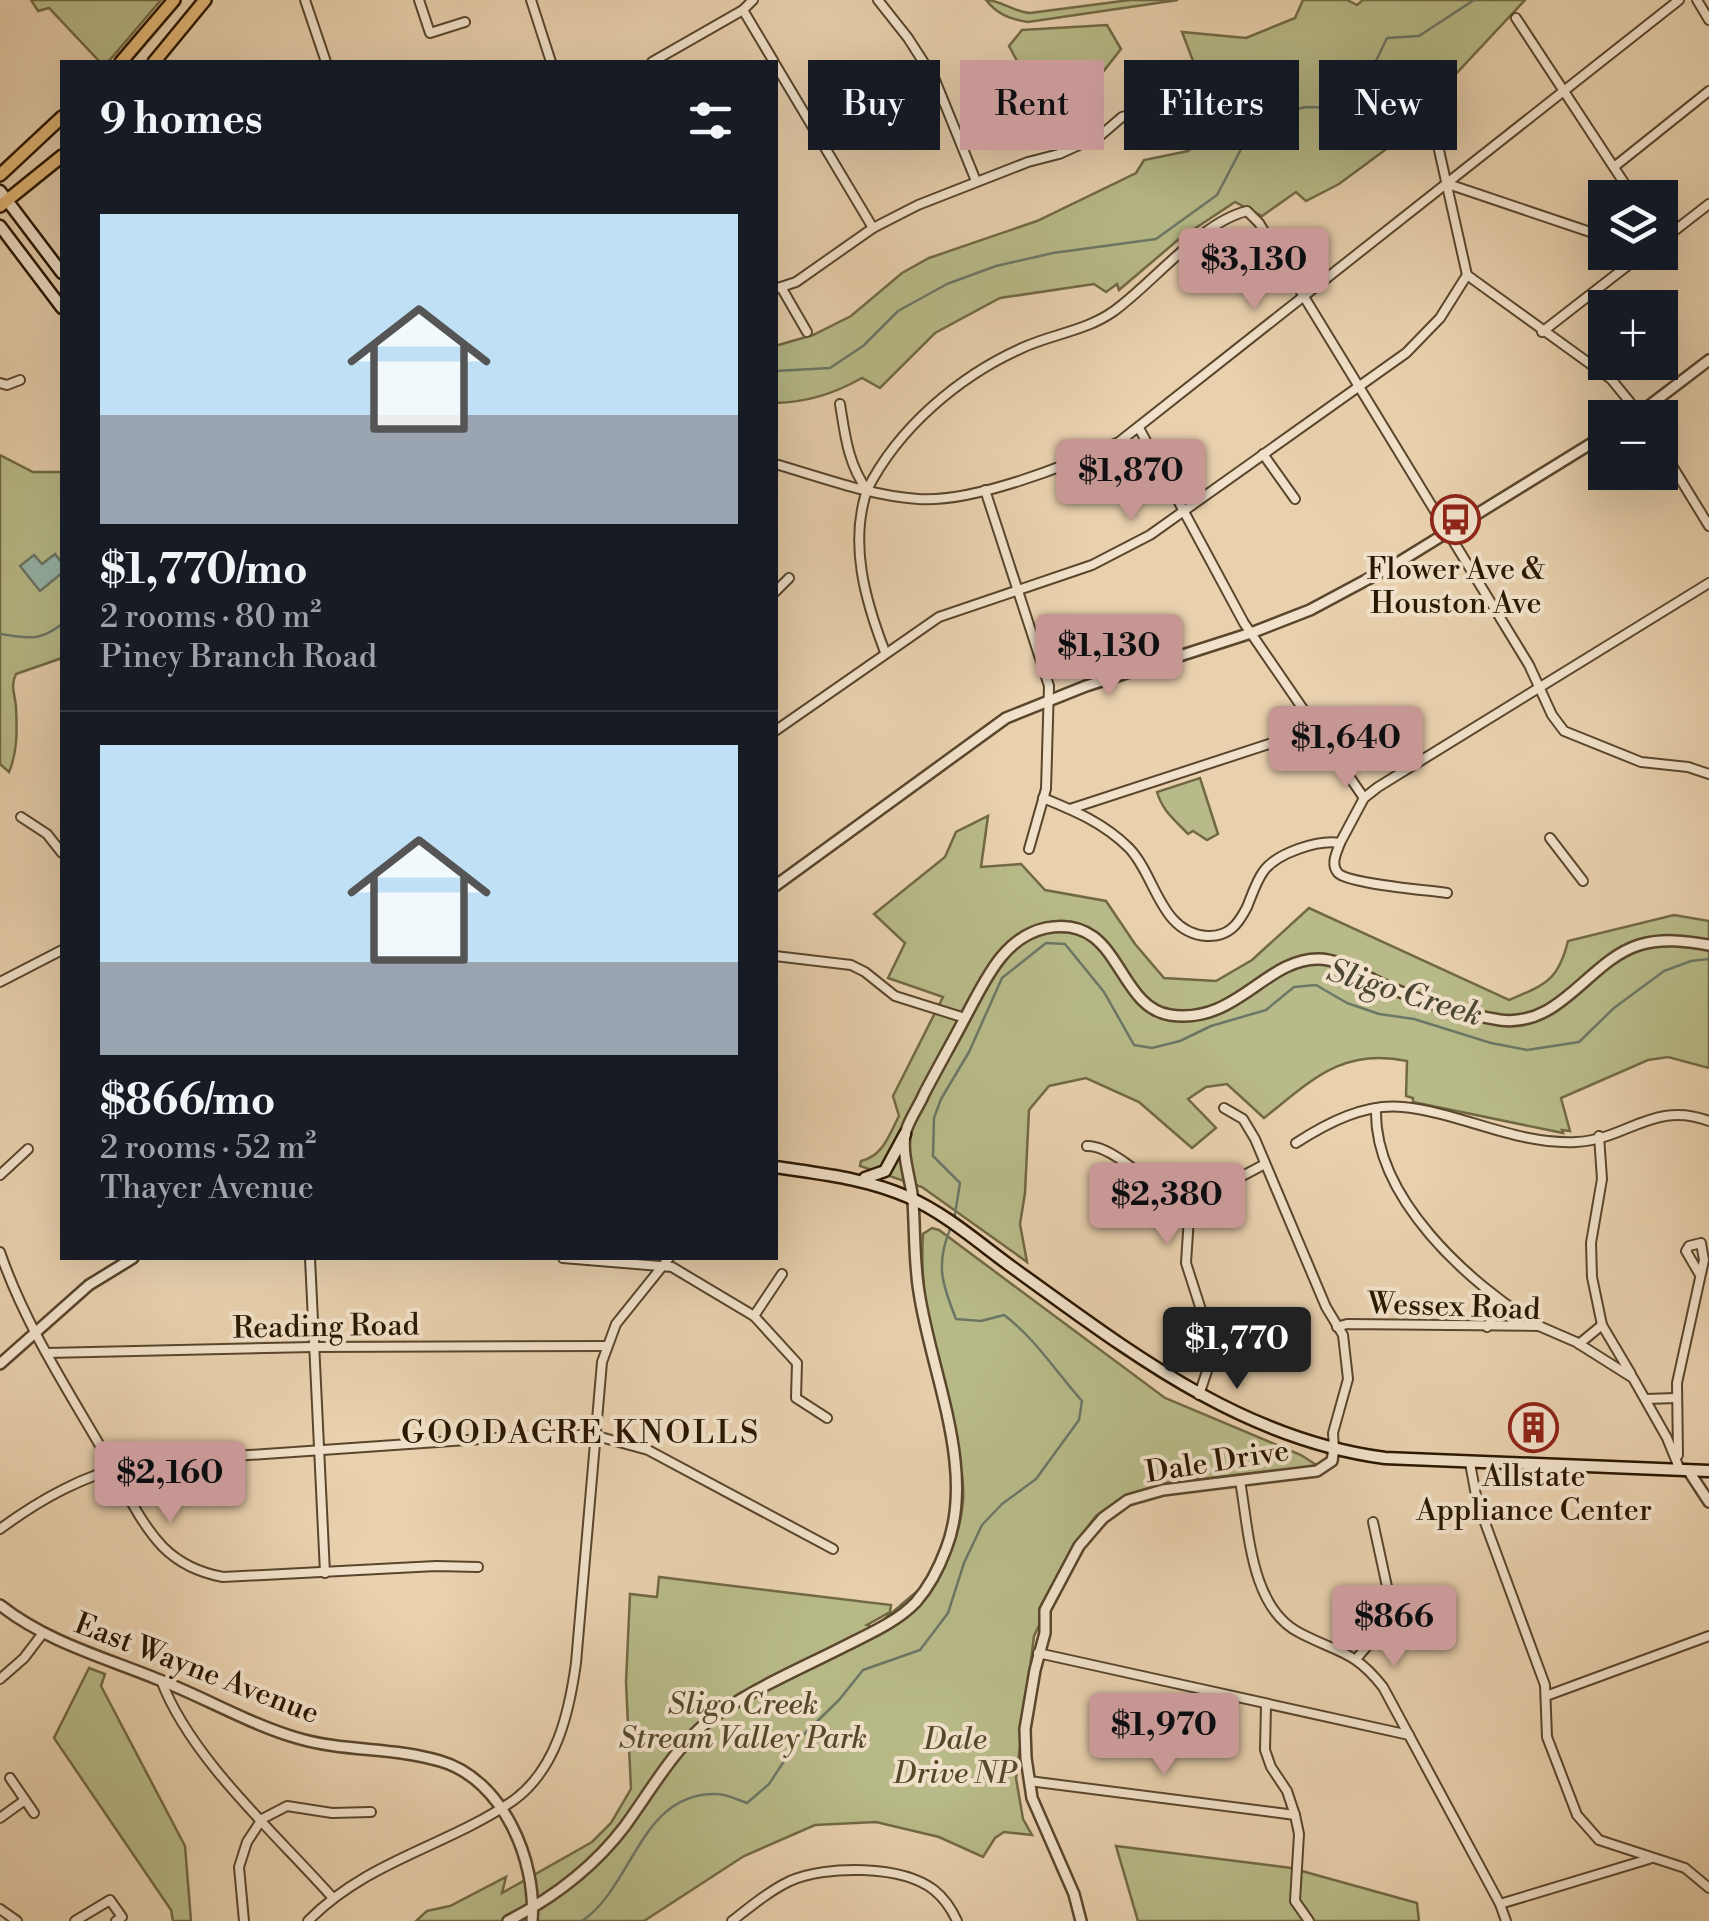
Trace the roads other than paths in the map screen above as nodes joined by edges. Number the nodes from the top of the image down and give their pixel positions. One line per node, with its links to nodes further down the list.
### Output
1 (174, 0): 14 (main road)
2 (204, 0): 15 (main road)
3 (305, 0): 16 (street)
4 (419, 0): 13 (street)
5 (753, 0): 10 (street)
6 (878, 0): 30 (street)
7 (1679, 0): 21 (street)
8 (1697, 0): 12 (street)
9 (534, 1): 17 (street)
10 (742, 10): 18 (street); 19 (street)
11 (1516, 18): 21 (street)
12 (1709, 20)
13 (465, 22)
14 (123, 60)
15 (159, 60)
16 (325, 60)
17 (550, 60)
18 (655, 60)
19 (772, 60)
20 (778, 70): 36 (street)
21 (1565, 90): 27 (street); 31 (street)
22 (1709, 91): 27 (street)
23 (1124, 116): 30 (street)
24 (60, 119): 28 (main road)
25 (1439, 150): 31 (street)
26 (60, 157): 32 (main road)
27 (1614, 167): 29 (street)
28 (0, 176)
29 (1622, 180)
30 (976, 181): 36 (street)
31 (1447, 184): 37 (street); 40 (street); 42 (street)
32 (2, 200): 39 (main road)
33 (1709, 204): 35 (street)
34 (0, 226): 43 (main road)
35 (1678, 227)
36 (874, 228): 41 (street)
37 (1588, 231)
38 (1622, 270): 45 (street)
39 (60, 271)
40 (1467, 275): 45 (street); 49 (street)
41 (778, 288): 44 (street)
42 (1304, 298): 49 (street); 53 (street); 58 (street)
43 (60, 305)
44 (807, 332)
45 (1542, 332): 50 (street)
46 (1709, 360): 51 (street)
47 (20, 380): 48 (street)
48 (0, 383)
49 (1359, 386): 55 (street); 63 (street)
50 (1626, 400)
51 (1658, 400)
52 (840, 404): 58 (street)
53 (1139, 428): 59 (street); 61 (street)
54 (1588, 446): 63 (street)
55 (1264, 454): 60 (street); 61 (street)
56 (778, 465): 58 (street)
57 (1678, 475): 62 (street)
58 (867, 490): 59 (street); 69 (street)
59 (985, 490): 67 (street)
60 (1295, 500)
61 (1184, 509): 67 (street); 68 (street)
62 (1709, 526)
63 (1449, 532): 68 (street); 70 (street)
64 (789, 578): 66 (street)
65 (1709, 583): 70 (street)
66 (778, 589)
67 (1017, 589): 69 (street); 71 (street)
68 (1251, 634): 71 (street); 73 (street)
69 (885, 652): 72 (street)
70 (1538, 688): 74 (street); 76 (street)
71 (1050, 699): 75 (street); 84 (street)
72 (778, 728)
73 (1316, 729): 76 (street); 77 (street)
74 (1709, 774)
75 (1043, 798): 77 (street); 81 (street)
76 (1364, 798): 80 (street)
77 (1070, 809): 80 (street)
78 (21, 817): 82 (street)
79 (1550, 838): 83 (street)
80 (1340, 843): 85 (street)
81 (1028, 849)
82 (60, 850)
83 (1583, 881)
84 (778, 884)
85 (1447, 893)
86 (1709, 945): 90 (street)
87 (60, 951): 89 (street)
88 (778, 956): 90 (street)
89 (0, 982)
90 (965, 1018): 94 (street)
91 (1224, 1108): 99 (street)
92 (1376, 1108): 95 (street); 96 (street); 113 (street)
93 (1709, 1121): 95 (street)
94 (904, 1134): 102 (main road); 103 (street)
95 (1599, 1136): 115 (street)
96 (1296, 1143)
97 (1087, 1146): 104 (street)
98 (28, 1149): 101 (street)
99 (1265, 1164): 104 (street); 117 (street)
100 (778, 1168): 102 (main road)
101 (0, 1175)
102 (859, 1179): 103 (main road)
103 (912, 1199): 126 (main road); 167 (street)
104 (1189, 1217): 126 (street)
105 (0, 1252): 119 (street)
106 (130, 1260): 119 (street)
107 (310, 1260): 122 (street)
108 (582, 1260): 110 (street)
109 (666, 1260): 110 (street)
110 (662, 1266): 114 (street); 121 (street)
111 (782, 1274): 114 (street)
112 (1700, 1276): 127 (street)
113 (1495, 1297): 116 (street); 118 (street)
114 (754, 1316): 129 (street)
115 (1602, 1325): 120 (street); 125 (street)
116 (1538, 1326): 118 (street, Wessex Road); 120 (street, Wessex Road)
117 (1337, 1327): 118 (street, Wessex Road); 131 (street)
118 (1487, 1327)
119 (36, 1333): 123 (street); 124 (street)
120 (1579, 1344): 125 (street, Wessex Road)
121 (606, 1346): 122 (street, Reading Road); 130 (street)
122 (313, 1347): 123 (street, Reading Road); 132 (street)
123 (47, 1353): 134 (street)
124 (0, 1364)
125 (1633, 1378): 128 (street, Wessex Road)
126 (1198, 1396): 131 (main road)
127 (1676, 1398): 128 (street); 135 (street)
128 (1646, 1399): 135 (street, Wessex Road)
129 (827, 1418)
130 (593, 1435): 132 (street); 141 (street); 157 (street)
131 (1334, 1448): 133 (main road); 137 (street, Dale Drive)
132 (318, 1449): 134 (street); 143 (street)
133 (1470, 1464): 135 (main road); 151 (street)
134 (113, 1468): 140 (street); 143 (street)
135 (1684, 1470): 136 (main road); 138 (street)
136 (1709, 1471)
137 (1240, 1481): 147 (street, Dale Drive); 148 (street)
138 (1709, 1502)
139 (1373, 1522): 148 (street)
140 (0, 1529)
141 (833, 1548)
142 (478, 1567): 143 (street)
143 (325, 1573)
144 (0, 1605): 145 (street, East Wayne Avenue)
145 (43, 1634): 149 (street); 150 (street, East Wayne Avenue)
146 (1709, 1636): 151 (street)
147 (1039, 1651): 152 (street); 155 (street, Dale Drive)
148 (1357, 1658): 153 (street)
149 (0, 1679)
150 (161, 1680): 157 (street, East Wayne Avenue); 162 (street)
151 (1546, 1696): 163 (street)
152 (1266, 1704): 153 (street); 160 (street)
153 (1409, 1736): 166 (street)
154 (10, 1778): 156 (street)
155 (1029, 1781): 160 (street); 178 (street, Dale Drive)
156 (25, 1800): 159 (street); 161 (street)
157 (500, 1809): 165 (street); 167 (street, East Wayne Avenue)
158 (371, 1812): 162 (street)
159 (34, 1813)
160 (1295, 1815): 179 (street)
161 (0, 1818)
162 (262, 1819): 165 (street); 172 (street)
163 (1650, 1859): 164 (street); 166 (street)
164 (1709, 1888)
165 (332, 1897): 173 (street)
166 (1500, 1904): 180 (street)
167 (533, 1908): 174 (street); 175 (street, East Wayne Avenue)
168 (0, 1909): 169 (street)
169 (17, 1921)
170 (74, 1921): 171 (street)
171 (116, 1921)
172 (244, 1921)
173 (308, 1921)
174 (508, 1921)
175 (532, 1921)
176 (732, 1921): 177 (street)
177 (957, 1921)
178 (1081, 1921)
179 (1309, 1921)
180 (1506, 1921)

